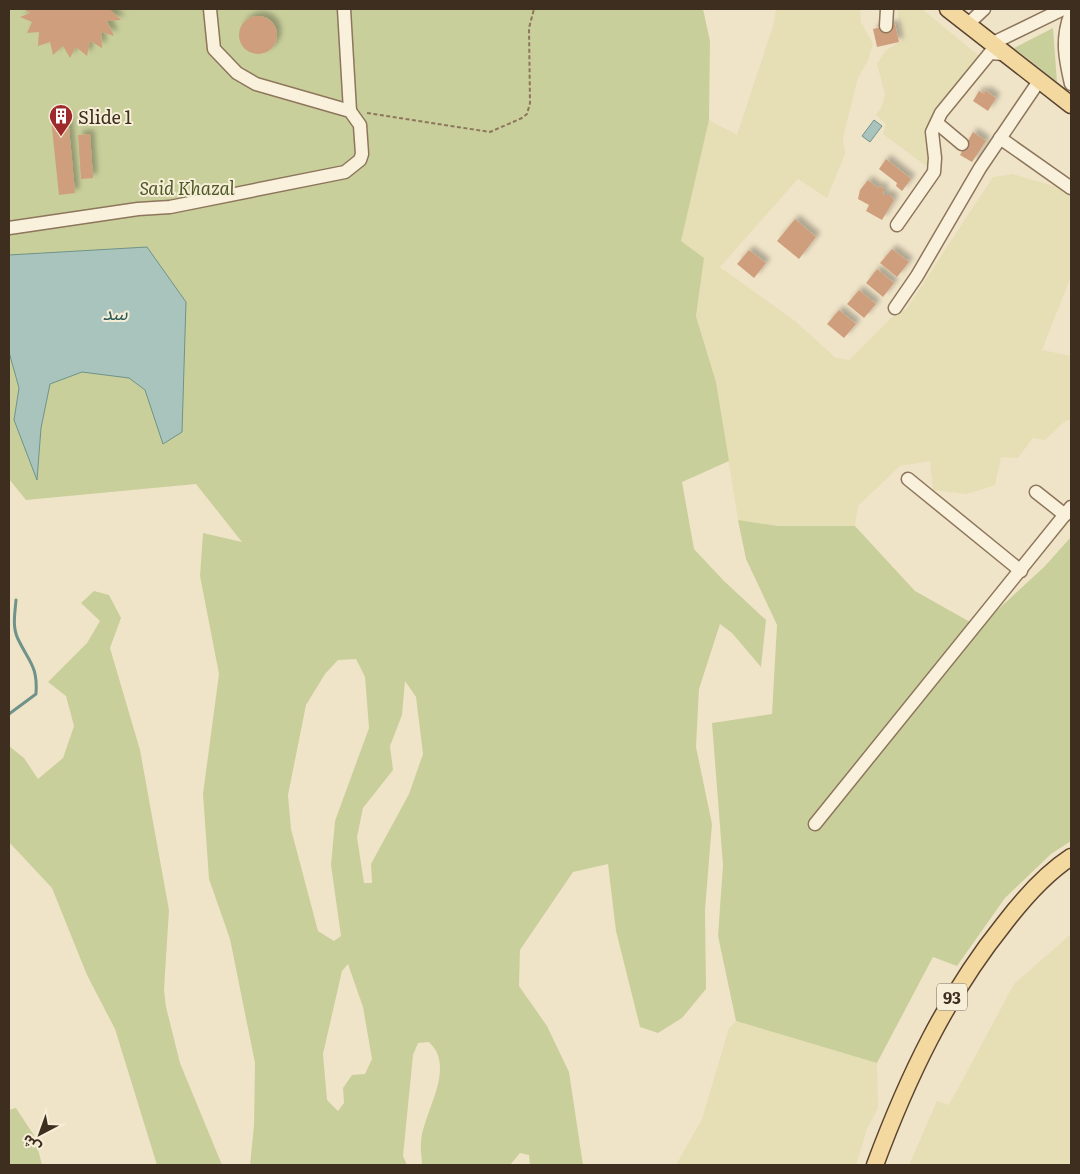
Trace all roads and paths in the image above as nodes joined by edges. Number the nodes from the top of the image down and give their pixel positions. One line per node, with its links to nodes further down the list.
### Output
1 (210, 9): 15 (street)
2 (344, 9): 15 (street)
3 (534, 9): 15 (path)
4 (887, 9): 9 (street)
5 (948, 9): 10 (main road)
6 (984, 9): 10 (street)
7 (1063, 9): 11 (street)
8 (1071, 13): 13 (street)
9 (886, 26)
10 (967, 26): 11 (main road)
11 (997, 49): 12 (main road); 16 (street)
12 (1039, 81): 14 (main road); 17 (street)
13 (1071, 84)
14 (1071, 105)
15 (350, 111): 21 (street)
16 (937, 123): 18 (street); 20 (street)
17 (1000, 138): 19 (street); 22 (street)
18 (962, 144)
19 (1071, 188)
20 (898, 225)
21 (9, 228)
22 (895, 308)
23 (908, 478): 26 (street)
24 (1036, 492): 25 (street)
25 (1068, 511): 26 (street)
26 (1020, 571): 27 (street)
27 (815, 824)
28 (1071, 857): 29 (main road, 93)
29 (875, 1165)

